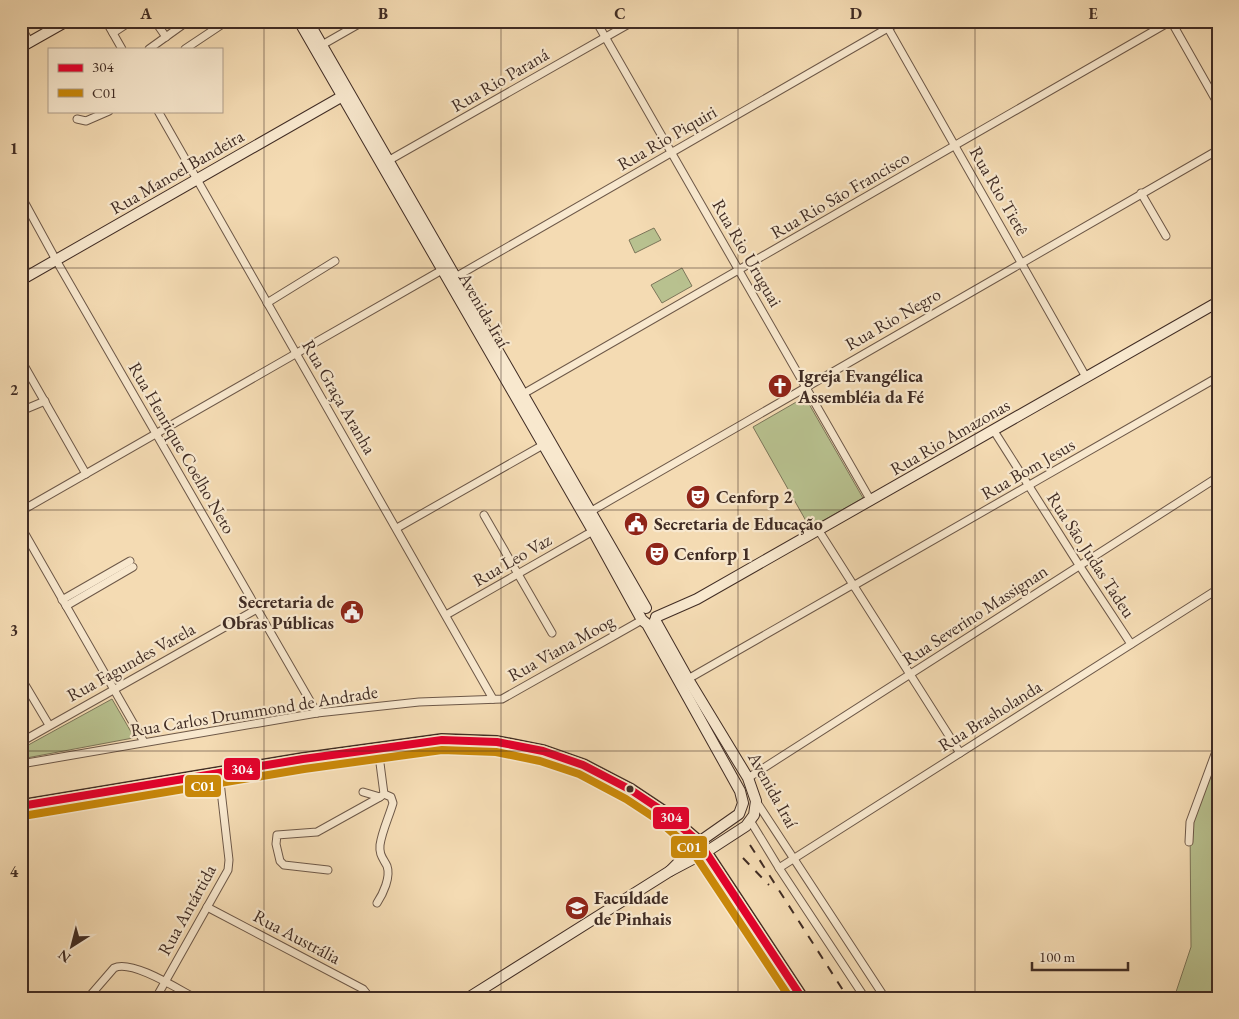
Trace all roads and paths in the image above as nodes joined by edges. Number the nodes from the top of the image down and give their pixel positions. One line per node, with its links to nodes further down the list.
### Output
1 (66, 21): 19 (main road)
2 (106, 21): 16 (street)
3 (131, 21): 16 (street)
4 (155, 21): 17 (street)
5 (188, 21): 17 (street)
6 (227, 21): 23 (street)
7 (299, 21): 24 (main road, Avenida Iraí)
8 (308, 21): 20 (main road, Avenida Iraí)
9 (364, 21): 20 (street)
10 (596, 21): 18 (street, Rua Rio Uruguai)
11 (634, 21): 18 (street, Rua Rio Paraná)
12 (900, 21): 14 (street, Rua Rio Piquiri)
13 (1171, 21): 26 (street); 30 (street, Rua Rio São Francisco)
14 (886, 25): 30 (street, Rua Rio Tietê); 32 (street, Rua Rio Piquiri)
15 (21, 27): 19 (street)
16 (113, 32): 21 (street)
17 (166, 37): 22 (street)
18 (605, 38): 32 (street, Rua Rio Uruguai); 33 (street, Rua Rio Paraná)
19 (25, 45)
20 (322, 45): 24 (main road, Avenida Iraí)
21 (121, 48)
22 (150, 48)
23 (186, 48)
24 (335, 76): 25 (main road, Avenida Iraí)
25 (346, 94): 33 (main road, Avenida Iraí); 34 (main road, Rua Manoel Bandeira)
26 (1218, 104)
27 (107, 112): 29 (street)
28 (159, 112): 34 (street, Rua Graça Aranha)
29 (77, 119)
30 (955, 146): 41 (street, Rua Rio Tietê); 43 (street, Rua Rio São Francisco)
31 (1218, 150): 36 (street, Rua Rio Negro)
32 (672, 153): 43 (street, Rua Rio Uruguai); 44 (street, Rua Rio Piquiri)
33 (385, 162): 35 (main road, Avenida Iraí)
34 (197, 179): 39 (main road, Rua Manoel Bandeira); 46 (street, Rua Graça Aranha)
35 (394, 179): 42 (main road, Avenida Iraí); 44 (main road, Avenida Iraí)
36 (1141, 194): 38 (street); 41 (street, Rua Rio Negro)
37 (21, 196): 39 (street, Rua Henrique Coelho Neto)
38 (1166, 236)
39 (56, 260): 45 (main road, Rua Manoel Bandeira); 58 (street, Rua Henrique Coelho Neto)
40 (335, 261): 46 (street)
41 (1022, 262): 50 (street, Rua Rio Tietê); 53 (street, Rua Rio Negro)
42 (442, 270): 44 (main road, Avenida Iraí); 48 (street)
43 (739, 270): 53 (street, Rua Rio Uruguai); 54 (street, Rua Rio São Francisco)
44 (452, 278): 52 (main road, Avenida Iraí)
45 (21, 280)
46 (267, 302): 48 (street, Rua Graça Aranha)
47 (1218, 302): 50 (main road, Rua Rio Amazonas)
48 (296, 353): 58 (street); 68 (street, Rua Graça Aranha)
49 (21, 360): 55 (street)
50 (1086, 377): 57 (main road, Rua Rio Amazonas)
51 (1218, 377): 62 (street, Rua Bom Jesus)
52 (511, 382): 54 (main road, Avenida Iraí); 59 (main road, Avenida Iraí)
53 (806, 387): 63 (street, Rua Rio Uruguai); 65 (street, Rua Rio Negro)
54 (523, 394): 65 (main road, Avenida Iraí)
55 (45, 401): 56 (street); 60 (street)
56 (21, 411)
57 (994, 431): 62 (street, Rua São Judas Tadeu); 63 (main road, Rua Rio Amazonas)
58 (157, 433): 60 (street); 78 (street, Rua Henrique Coelho Neto)
59 (543, 445): 65 (main road, Avenida Iraí); 68 (street)
60 (86, 474): 64 (street)
61 (1218, 477): 72 (street, Rua Severino Massignan)
62 (1029, 486): 72 (street, Rua São Judas Tadeu); 74 (street, Rua Bom Jesus)
63 (872, 501): 70 (main road, Rua Rio Amazonas)
64 (21, 511)
65 (587, 513): 69 (main road, Avenida Iraí); 80 (main road, Avenida Iraí)
66 (484, 515): 73 (street)
67 (21, 527): 77 (street)
68 (396, 528): 79 (street, Rua Graça Aranha)
69 (593, 531): 73 (street, Rua Leo Vaz); 80 (main road, Avenida Iraí)
70 (819, 531): 74 (street); 76 (main road, Rua Rio Amazonas)
71 (132, 564): 77 (street)
72 (1079, 565): 83 (street, Rua São Judas Tadeu); 84 (street, Rua Severino Massignan)
73 (518, 574): 79 (street, Rua Leo Vaz); 81 (street)
74 (852, 586): 84 (street); 86 (street, Rua Bom Jesus)
75 (1218, 589): 83 (street, Rua Brasholanda)
76 (697, 599): 80 (main road, Rua Rio Amazonas); 82 (main road)
77 (64, 603): 87 (street)
78 (257, 609): 87 (street, Rua Fagundes Varela); 89 (street, Rua Henrique Coelho Neto)
79 (446, 615): 88 (street, Rua Graça Aranha)
80 (649, 616): 82 (main road, Avenida Iraí); 88 (street, Rua Viana Moog); 104 (main road, Avenida Iraí)
81 (552, 633)
82 (664, 636): 86 (main road, Avenida Iraí)
83 (1132, 644): 95 (street, Rua Brasholanda)
84 (909, 675): 95 (street); 98 (street, Rua Severino Massignan)
85 (21, 678): 90 (street)
86 (688, 679): 98 (main road, Avenida Iraí)
87 (113, 689): 90 (street, Rua Fagundes Varela); 92 (street)
88 (493, 699): 89 (street, Rua Carlos Drummond de Andrade)
89 (317, 713): 92 (street, Rua Carlos Drummond de Andrade)
90 (49, 725): 91 (street, Rua Fagundes Varela)
91 (21, 742)
92 (144, 742): 96 (street, Rua Carlos Drummond de Andrade)
93 (1218, 746): 105 (street)
94 (378, 748): 97 (main road); 100 (street); 104 (main road)
95 (960, 753): 107 (street, Rua Brasholanda)
96 (21, 764)
97 (219, 773): 102 (main road); 112 (street, Rua Antártida)
98 (748, 778): 101 (main road, Avenida Iraí)
99 (363, 792): 100 (street)
100 (382, 795): 109 (street); 111 (street)
101 (756, 801): 103 (main road); 107 (street, Avenida Iraí)
102 (21, 806)
103 (751, 822): 106 (main road); 108 (street, Avenida Iraí)
104 (699, 842): 106 (main road); 110 (main road)
105 (1189, 842)
106 (706, 852): 110 (main road); 119 (main road)
107 (794, 859): 108 (street, Rua Brasholanda); 121 (street, Avenida Iraí)
108 (779, 868): 120 (street, Avenida Iraí)
109 (328, 870)
110 (670, 871): 118 (main road)
111 (377, 903)
112 (206, 907): 113 (street, Rua Antártida); 117 (street, Rua Austrália)
113 (164, 982): 114 (street); 115 (street, Rua Antártida); 116 (street)
114 (88, 998)
115 (156, 998)
116 (194, 998)
117 (370, 998)
118 (468, 998)
119 (802, 998)
120 (865, 998)
121 (885, 998)

